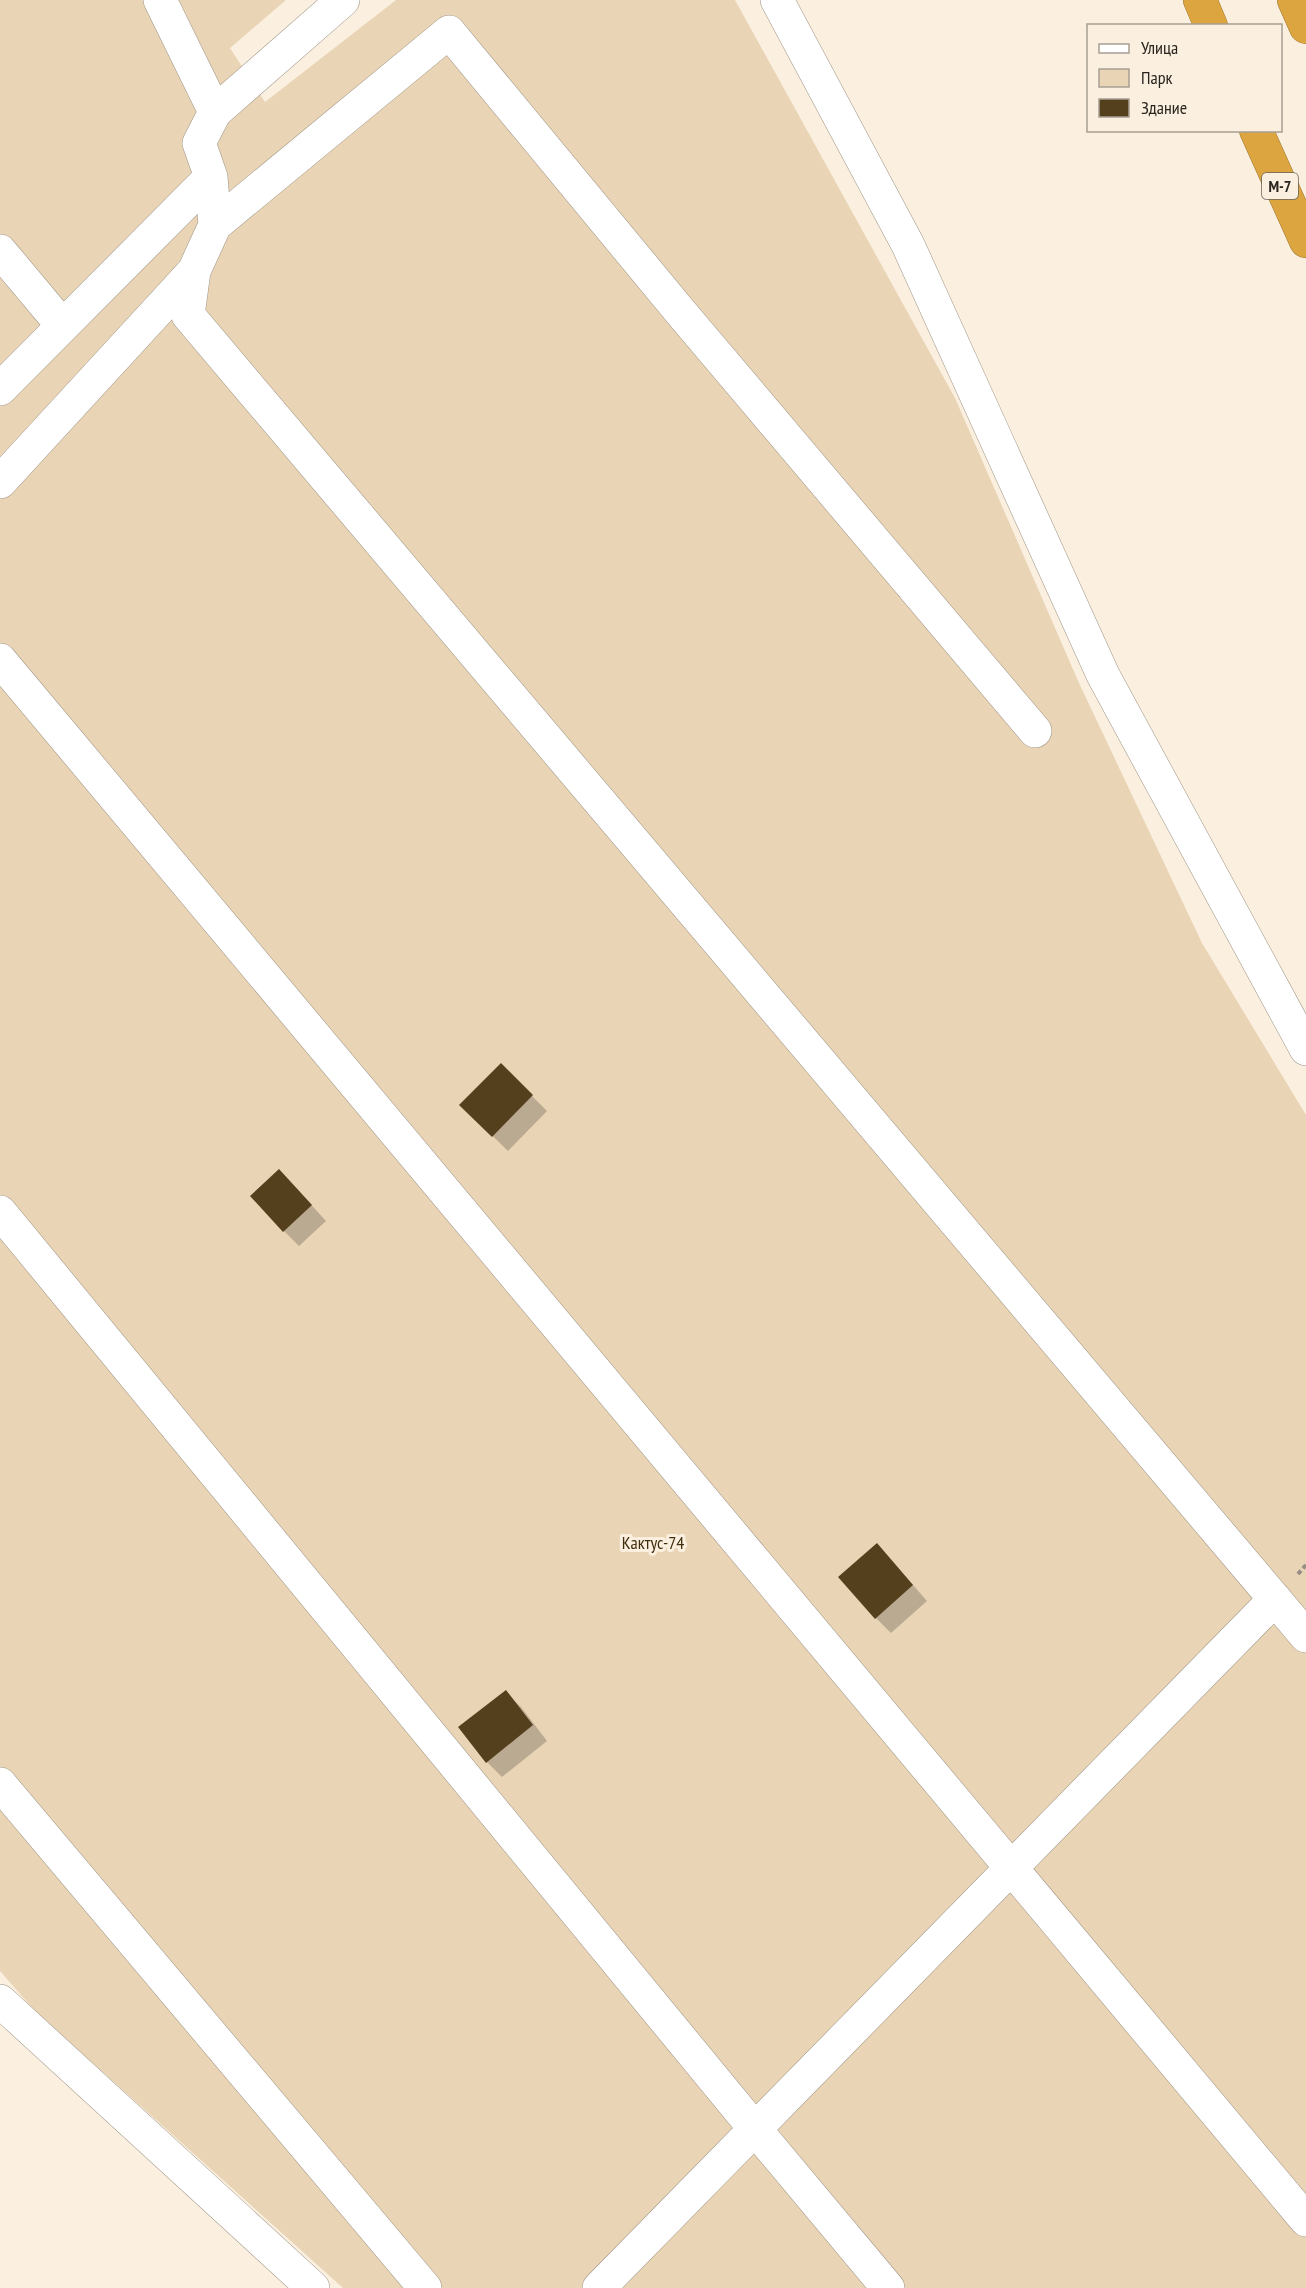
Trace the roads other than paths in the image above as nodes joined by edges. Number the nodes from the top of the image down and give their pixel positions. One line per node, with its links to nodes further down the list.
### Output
1 (160, 0): 8 (lane)
2 (343, 0): 8 (lane)
3 (777, 0): 20 (lane)
4 (1200, 0): 6 (highway)
5 (1294, 0): 7 (highway)
6 (1210, 24)
7 (1306, 27)
8 (215, 112): 10 (lane)
9 (1257, 132): 12 (highway, М-7)
10 (211, 177): 11 (lane); 15 (lane)
11 (215, 225): 14 (lane); 19 (lane)
12 (1306, 240)
13 (0, 251): 15 (lane)
14 (194, 271): 17 (lane); 22 (lane)
15 (62, 325): 16 (lane)
16 (0, 389)
17 (0, 482)
18 (0, 660): 25 (lane)
19 (1035, 732)
20 (1306, 1049)
21 (0, 1212): 27 (lane)
22 (1275, 1599): 23 (lane); 25 (lane)
23 (1306, 1636)
24 (0, 1784): 30 (lane)
25 (1011, 1867): 27 (lane); 28 (lane)
26 (0, 2001): 29 (lane)
27 (755, 2130): 31 (lane); 32 (lane)
28 (1306, 2220)
29 (313, 2288)
30 (425, 2288)
31 (600, 2288)
32 (888, 2288)

